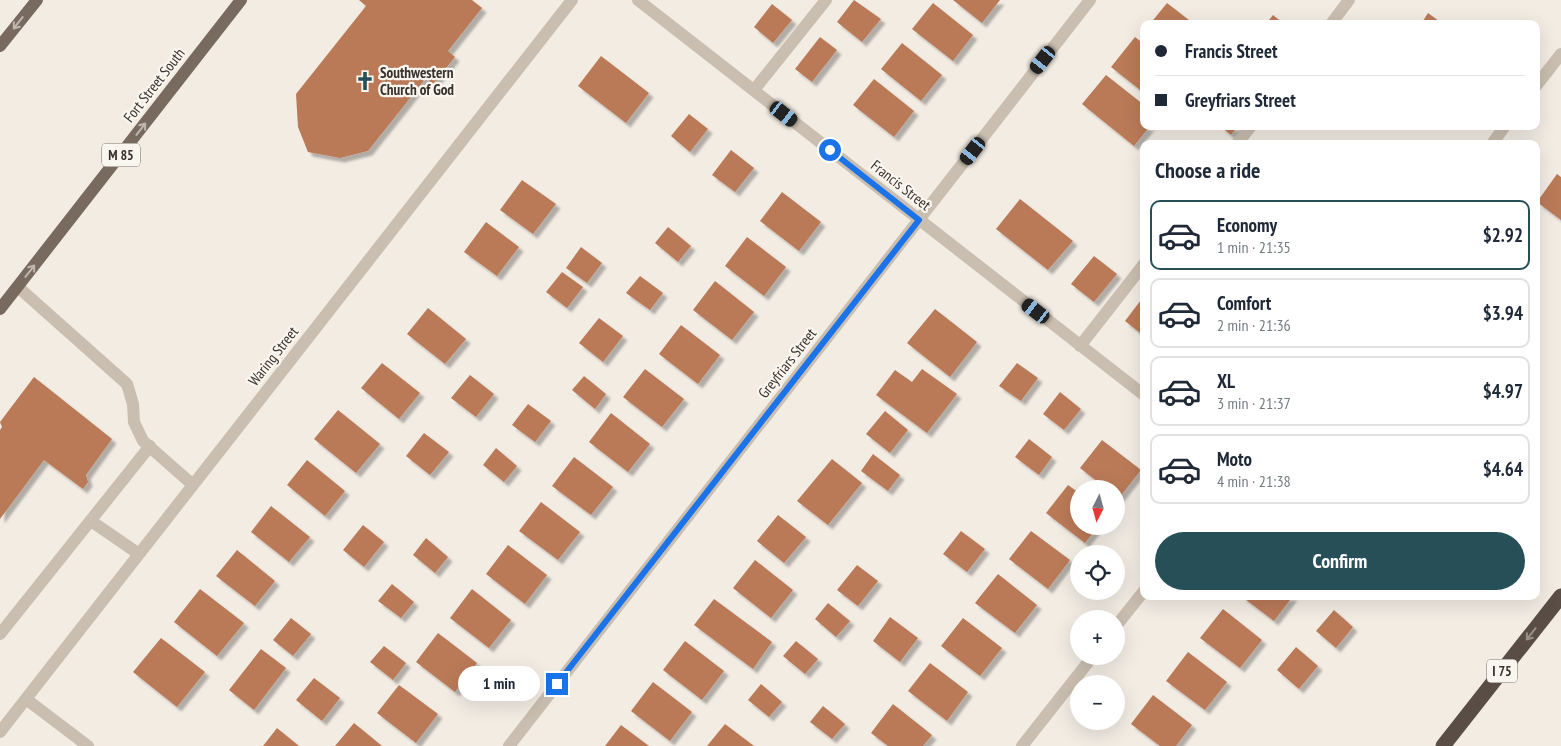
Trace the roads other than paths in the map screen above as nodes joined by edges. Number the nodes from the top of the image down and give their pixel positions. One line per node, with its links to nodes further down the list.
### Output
1 (37, 0): 9 (main road, one-way to 9)
2 (241, 0): 17 (main road, Fort Street South / M 85, one-way to 2)
3 (572, 0): 22 (street, Waring Street)
4 (638, 0): 12 (street, Francis Street)
5 (826, 0): 12 (street)
6 (1090, 0): 15 (street, Greyfriars Street)
7 (1349, 0): 8 (street)
8 (1334, 20)
9 (0, 46)
10 (1561, 54): 11 (street)
11 (1540, 81)
12 (754, 90): 15 (street, Francis Street)
13 (1248, 130): 14 (street)
14 (1240, 140)
15 (919, 220): 19 (street, Francis Street); 33 (street, Greyfriars Street)
16 (1140, 269): 19 (street)
17 (18, 286): 18 (main road, Fort Street South / M 85); 21 (street)
18 (0, 309)
19 (1080, 346): 20 (street, Francis Street)
20 (1140, 393)
21 (150, 446): 22 (street); 23 (street)
22 (193, 485): 24 (street, Waring Street)
23 (91, 521): 24 (street); 28 (street)
24 (139, 554): 30 (street, Waring Street)
25 (1140, 596): 27 (street)
26 (1561, 596): 35 (highway, I 75, one-way to 35)
27 (1125, 615)
28 (0, 634)
29 (1086, 665): 34 (street)
30 (26, 699): 31 (street, Waring Street); 32 (street)
31 (0, 732)
32 (88, 746)
33 (509, 746)
34 (1022, 746)
35 (1443, 746)

